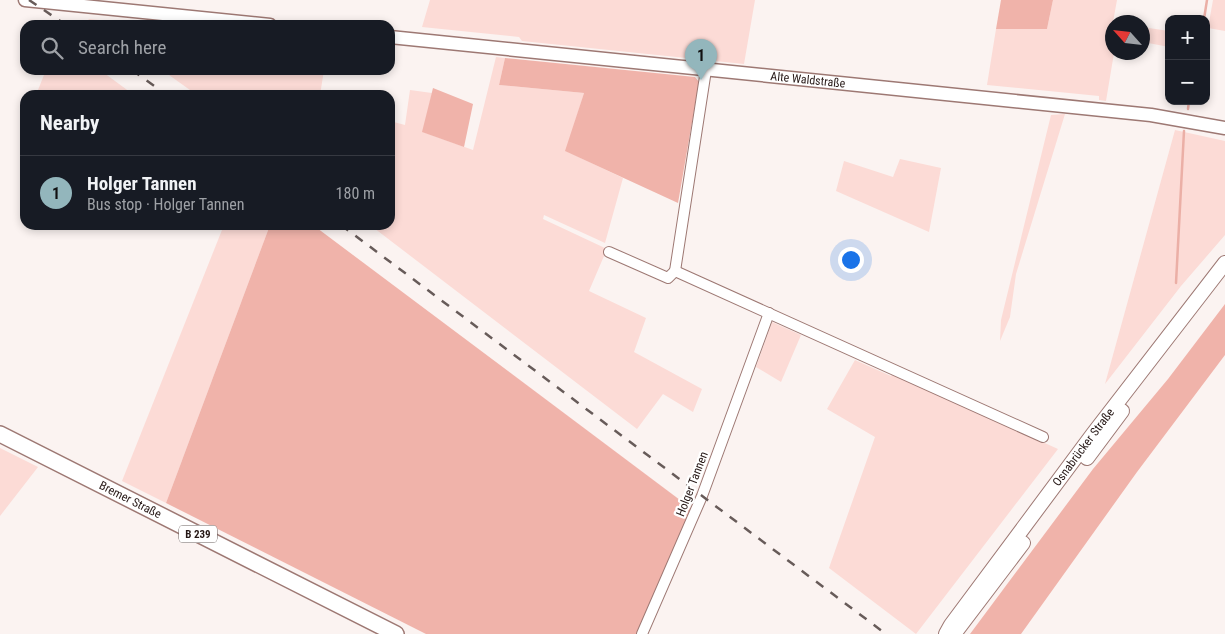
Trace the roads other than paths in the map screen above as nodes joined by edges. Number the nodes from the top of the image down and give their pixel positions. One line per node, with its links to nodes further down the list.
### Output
1 (26, 0): 2 (street)
2 (49, 1): 3 (street)
3 (224, 20)
4 (395, 38): 5 (street, Alte Waldstraße)
5 (706, 70): 6 (street, Alte Waldstraße); 9 (street)
6 (1225, 128)
7 (609, 252): 9 (street)
8 (1225, 263): 16 (main road, Osnabrücker Straße)
9 (675, 271): 11 (street)
10 (1225, 278): 17 (main road, Osnabrücker Straße)
11 (769, 313): 13 (street); 15 (street, Holger Tannen)
12 (0, 434): 14 (main road, Bremer Straße / B 239)
13 (1043, 436)
14 (396, 634)
15 (642, 634)
16 (946, 634)
17 (954, 634)

